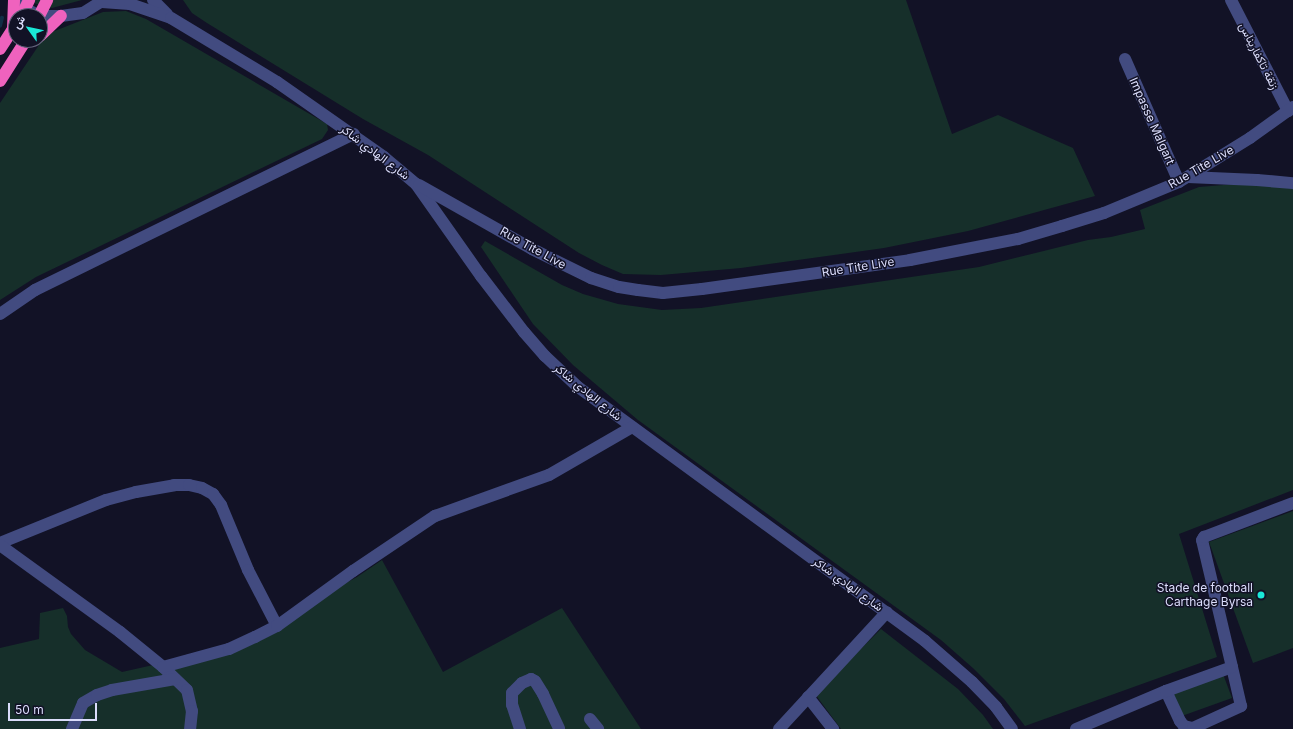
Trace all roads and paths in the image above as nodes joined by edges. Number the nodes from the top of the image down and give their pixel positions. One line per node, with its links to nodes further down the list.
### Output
1 (1231, 0): 14 (street, زنقة تاكفاريناس)
2 (103, 1): 3 (street, شارع الهادي شاكر); 5 (street)
3 (159, 5): 15 (street, شارع الهادي شاكر)
4 (48, 16): 5 (street)
5 (61, 16): 6 (highway)
6 (48, 28)
7 (8, 37): 10 (highway)
8 (21, 48): 11 (highway)
9 (26, 48): 11 (highway)
10 (0, 49)
11 (15, 58): 13 (highway)
12 (1124, 59): 16 (street, Impasse Malgart)
13 (0, 82)
14 (1291, 109): 16 (street, Rue Tite Live)
15 (354, 134): 18 (street, شارع الهادي شاكر); 19 (street)
16 (1183, 180): 17 (street); 18 (street, Rue Tite Live)
17 (1293, 183)
18 (416, 184): 20 (street, شارع الهادي شاكر)
19 (0, 314)
20 (632, 427): 23 (street, شارع الهادي شاكر); 24 (street)
21 (1293, 503): 26 (street)
22 (0, 544): 24 (street); 25 (street)
23 (887, 612): 29 (street); 38 (street, شارع الهادي شاكر)
24 (277, 626): 25 (street)
25 (163, 667): 27 (street)
26 (1232, 668): 28 (street); 28 (street)
27 (175, 678): 31 (street); 32 (street)
28 (1166, 691): 39 (street)
29 (808, 697): 36 (street); 37 (street)
30 (590, 719): 35 (street)
31 (72, 729)
32 (190, 729)
33 (520, 729): 34 (street)
34 (559, 729)
35 (598, 729)
36 (779, 729)
37 (833, 729)
38 (1012, 729)
39 (1076, 729)

